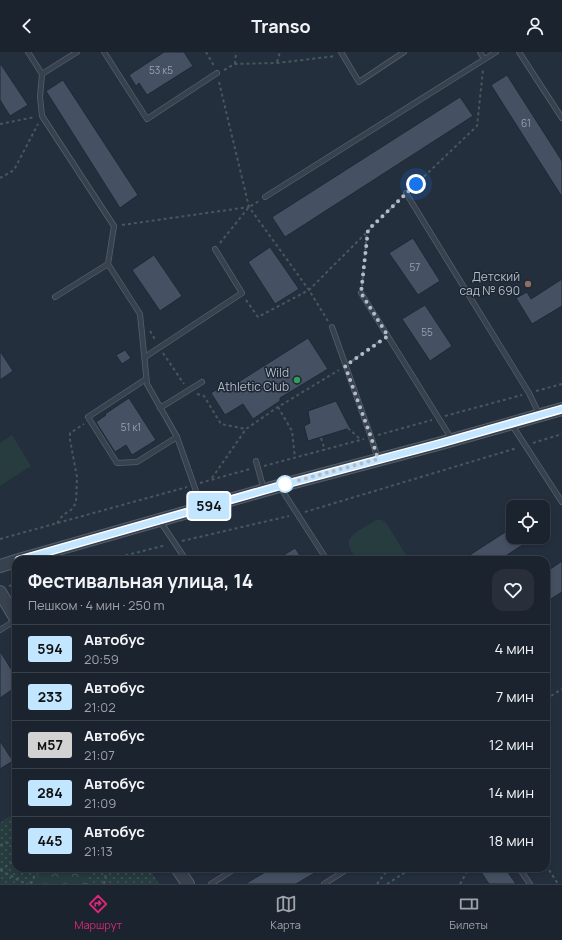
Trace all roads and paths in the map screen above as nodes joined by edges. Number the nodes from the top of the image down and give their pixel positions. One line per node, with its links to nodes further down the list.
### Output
1 (28, 52): 15 (lane)
2 (77, 52): 15 (lane)
3 (104, 52): 16 (lane)
4 (206, 52): 16 (path)
5 (236, 52): 14 (path)
6 (280, 52): 13 (path)
7 (404, 52): 11 (lane)
8 (480, 52): 12 (lane)
9 (496, 52): 12 (lane)
10 (519, 52): 18 (lane)
11 (342, 54): 13 (path)
12 (484, 59): 21 (path); 22 (lane)
13 (276, 63): 14 (path)
14 (235, 64): 16 (path)
15 (42, 74): 17 (lane)
16 (217, 74): 24 (path)
17 (42, 116): 19 (path); 20 (path); 25 (lane)
18 (562, 118)
19 (0, 124)
20 (0, 178)
21 (406, 193): 26 (path); 43 (lane)
22 (265, 197)
23 (253, 204): 24 (path)
24 (249, 207): 25 (path); 27 (path); 29 (path)
25 (114, 226): 28 (lane)
26 (368, 230): 29 (path); 31 (path)
27 (215, 249): 30 (lane)
28 (108, 264): 32 (lane); 33 (lane)
29 (309, 290): 30 (path); 34 (path)
30 (242, 293): 36 (lane)
31 (361, 293): 35 (lane)
32 (55, 297)
33 (140, 314): 36 (path); 37 (lane)
34 (332, 328): 38 (lane)
35 (388, 336): 38 (path); 49 (lane)
36 (159, 347): 37 (lane); 42 (path)
37 (145, 357): 39 (lane)
38 (345, 366): 44 (path); 55 (lane)
39 (146, 379): 45 (lane); 48 (lane)
40 (202, 382): 42 (lane)
41 (562, 384): 43 (path)
42 (188, 390): 45 (lane); 52 (path)
43 (529, 393): 47 (lane); 49 (path)
44 (278, 407): 52 (path); 61 (path)
45 (160, 408): 54 (lane)
46 (562, 409): 47 (street)
47 (539, 416): 50 (street)
48 (88, 417): 54 (lane); 73 (path)
49 (438, 418): 55 (path); 58 (lane)
50 (511, 424): 58 (street); 59 (lane)
51 (348, 428): 57 (path)
52 (246, 429): 65 (path)
53 (562, 434): 59 (path)
54 (177, 437): 66 (lane)
55 (371, 437): 57 (path); 62 (lane)
56 (321, 438): 60 (path)
57 (361, 440): 60 (path)
58 (452, 440): 62 (street)
59 (525, 445): 69 (lane); 71 (path)
60 (325, 450): 61 (path)
61 (295, 458): 64 (path)
62 (378, 459): 67 (street)
63 (256, 461): 64 (lane)
64 (257, 468): 65 (path); 68 (lane)
65 (211, 479): 66 (path)
66 (194, 485): 70 (lane); 73 (path)
67 (279, 486): 68 (street); 71 (lane)
68 (264, 490): 70 (street)
69 (562, 502)
70 (202, 508): 72 (street)
71 (296, 514): 75 (path); 79 (lane)
72 (159, 520): 75 (lane); 76 (street)
73 (56, 523): 74 (path)
74 (0, 539)
75 (174, 543): 77 (path); 78 (lane)
76 (33, 556)
77 (124, 556)
78 (183, 556)
79 (324, 556)
80 (12, 562): 81 (street)
81 (0, 566)
82 (0, 592): 83 (street)
83 (12, 612)
84 (12, 622): 85 (lane)
85 (0, 630)
86 (562, 689): 87 (path)
87 (550, 696)
88 (12, 842): 89 (path)
89 (0, 845)
90 (12, 862): 91 (path)
91 (0, 870): 102 (path)
92 (550, 871): 111 (path)
93 (35, 872): 102 (path)
94 (106, 872): 103 (path)
95 (180, 872): 104 (street)
96 (230, 872): 105 (lane)
97 (343, 872): 106 (lane)
98 (386, 872): 107 (path)
99 (406, 872): 108 (path)
100 (467, 872): 109 (path)
101 (522, 872): 110 (lane)
102 (29, 884)
103 (104, 884)
104 (188, 884)
105 (211, 884)
106 (324, 884)
107 (377, 884)
108 (386, 884)
109 (460, 884)
110 (530, 884)
111 (558, 884)

